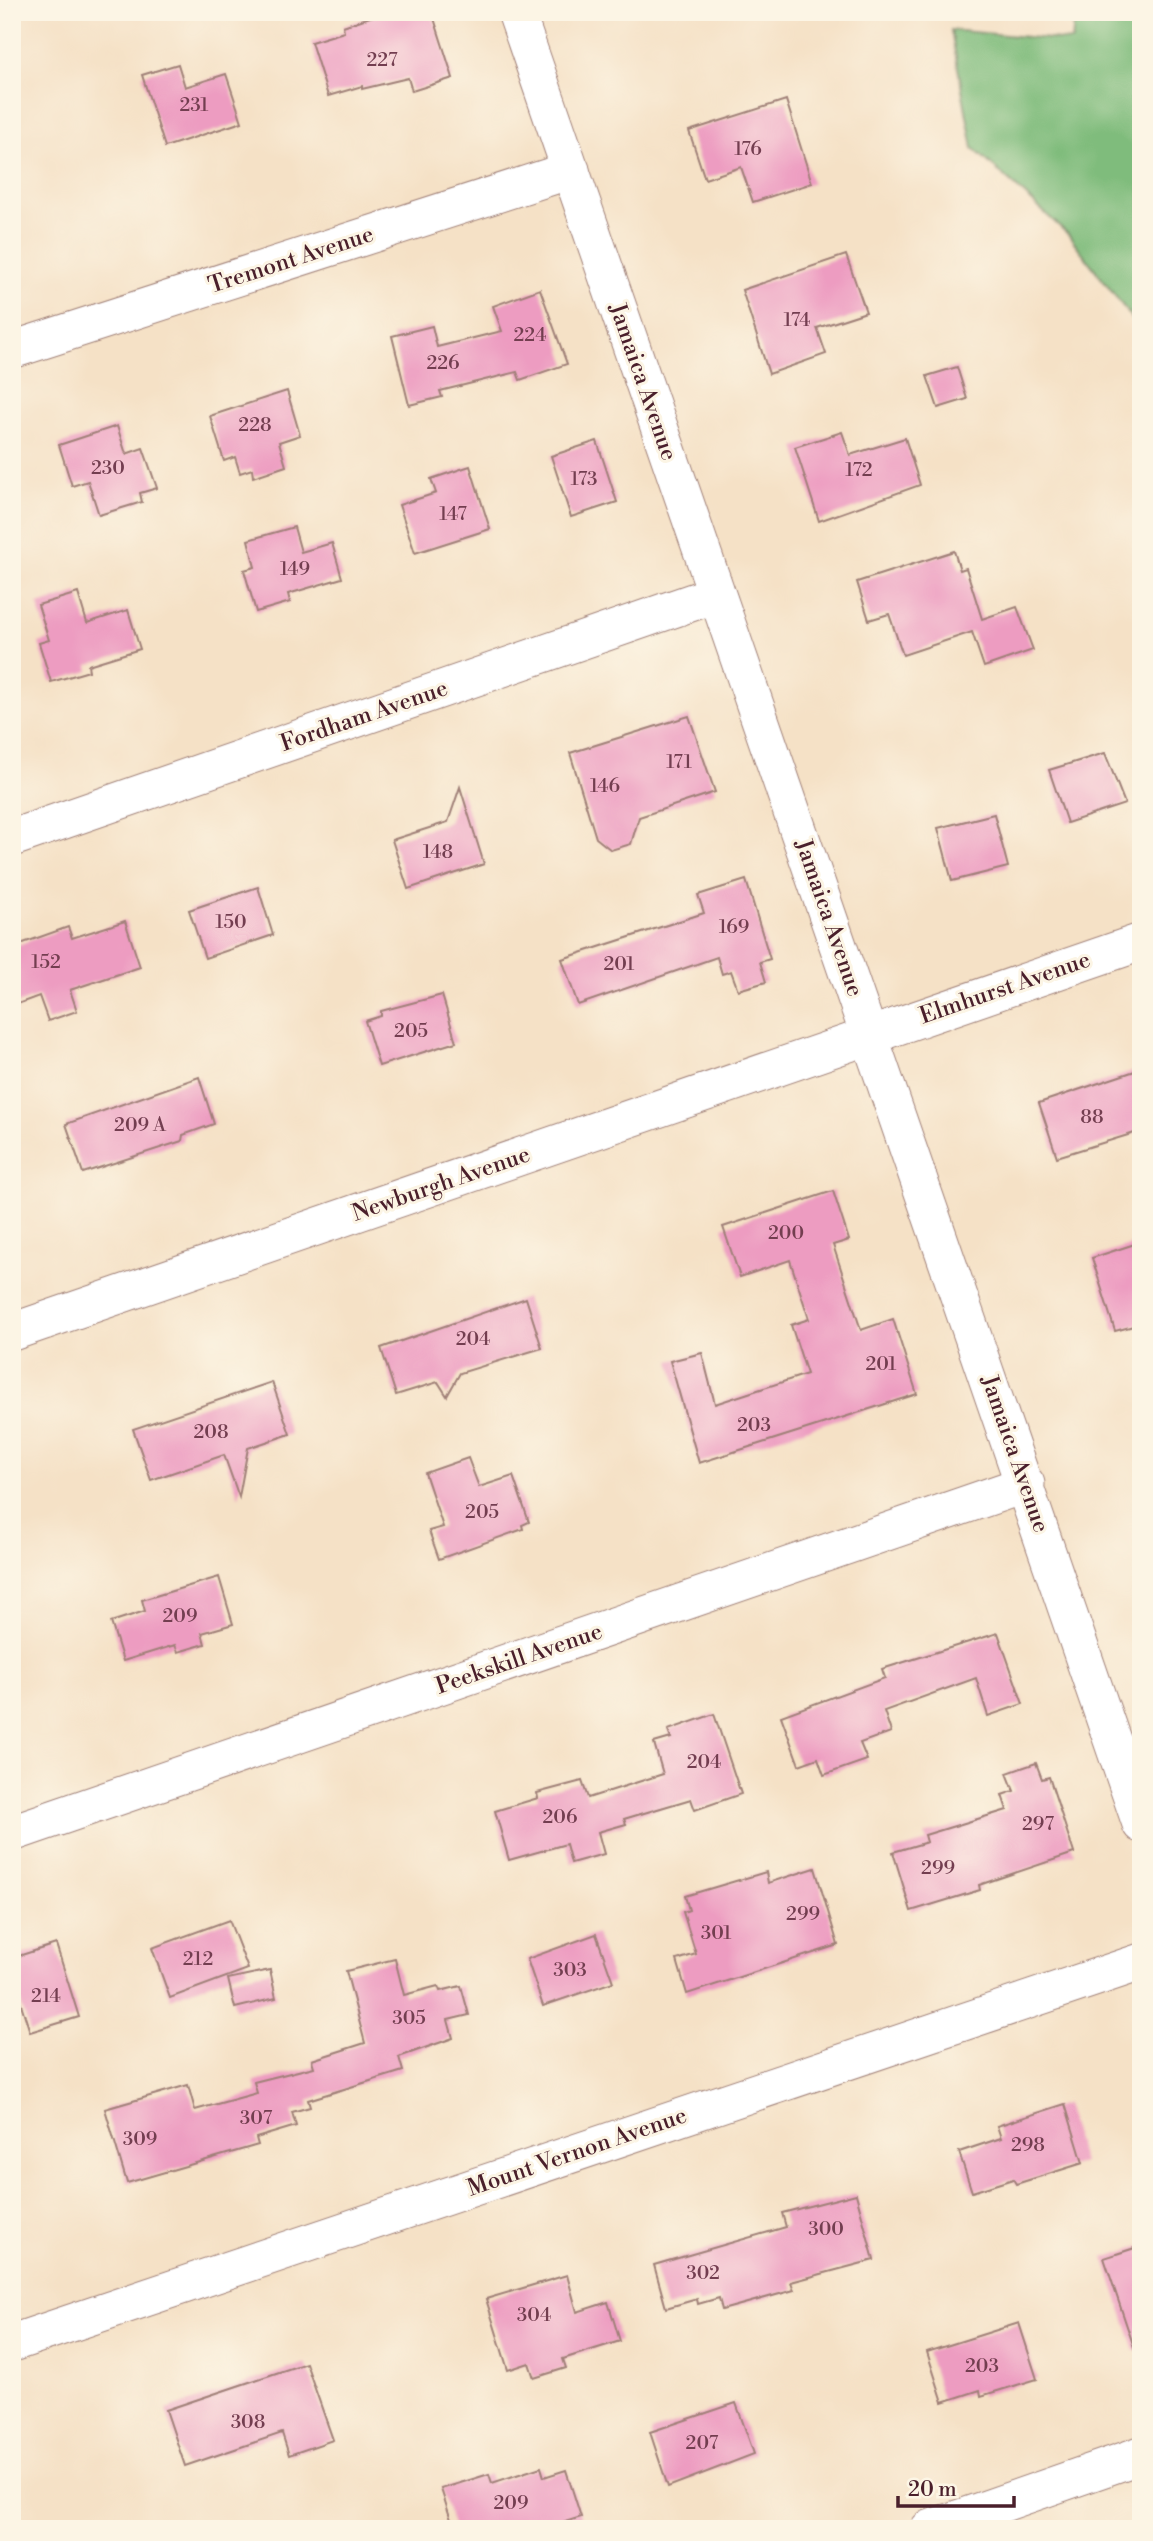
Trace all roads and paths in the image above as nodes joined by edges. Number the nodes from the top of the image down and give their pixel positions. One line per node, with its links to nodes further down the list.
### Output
1 (516, 12): 2 (street, Jamaica Avenue)
2 (570, 170): 3 (street, Tremont Avenue); 4 (street, Jamaica Avenue)
3 (12, 350)
4 (716, 594): 5 (street, Fordham Avenue); 7 (street, Jamaica Avenue)
5 (12, 838)
6 (1141, 942): 7 (street, Elmhurst Avenue)
7 (870, 1035): 8 (street, Newburgh Avenue); 9 (street, Jamaica Avenue)
8 (12, 1332)
9 (1026, 1484): 10 (street, Jamaica Avenue); 11 (street, Peekskill Avenue)
10 (1141, 1824)
11 (12, 1833)
12 (1141, 1962): 13 (street, Mount Vernon Avenue)
13 (12, 2343)
14 (1141, 2455): 15 (street)
15 (929, 2529)

